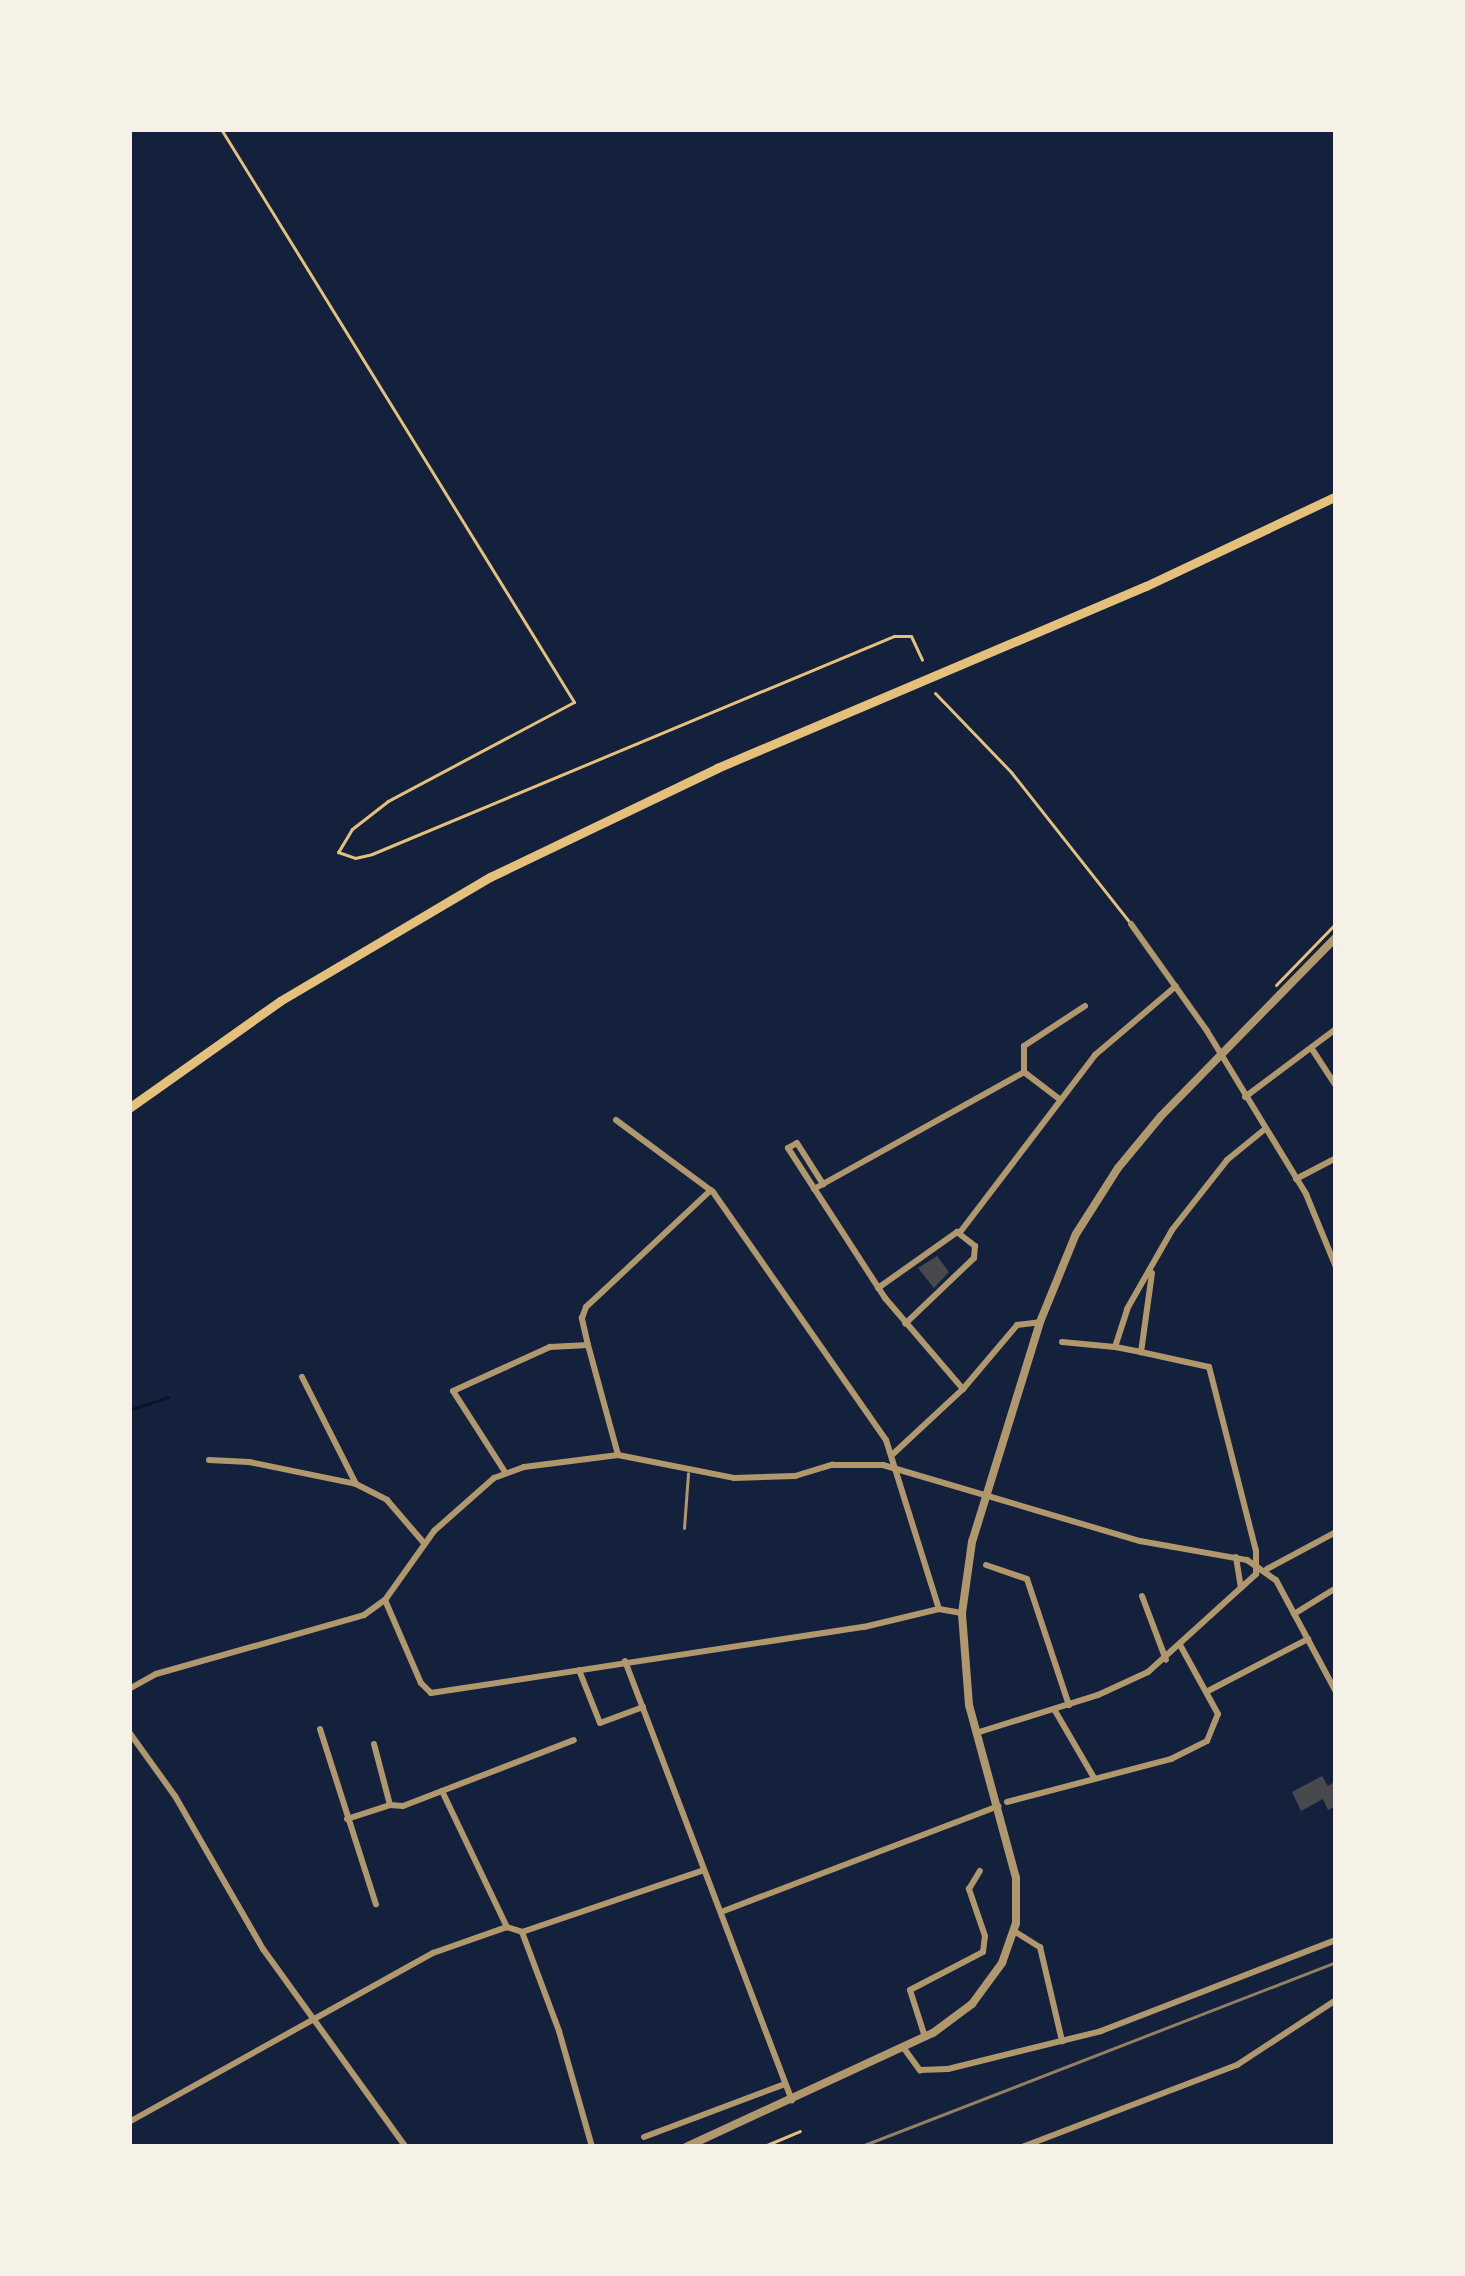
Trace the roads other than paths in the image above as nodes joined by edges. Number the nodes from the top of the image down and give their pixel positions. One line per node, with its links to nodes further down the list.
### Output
1 (1336, 496): 13 (main road)
2 (1131, 925): 4 (street)
3 (1336, 937): 8 (street)
4 (1177, 986): 8 (street); 12 (street)
5 (1085, 1006): 9 (street)
6 (1336, 1029): 7 (street)
7 (1312, 1049): 10 (street); 11 (street)
8 (1220, 1055): 11 (street); 24 (street)
9 (1024, 1072): 12 (street); 18 (street)
10 (1336, 1086)
11 (1245, 1097): 15 (street)
12 (1058, 1098): 20 (street)
13 (129, 1108)
14 (616, 1120): 19 (street)
15 (1265, 1129): 17 (street); 22 (street)
16 (1336, 1158): 17 (street)
17 (1296, 1178): 21 (street)
18 (819, 1187): 18 (street); 23 (street)
19 (711, 1190): 27 (street); 32 (street)
20 (961, 1232): 23 (street); 25 (street)
21 (1336, 1267)
22 (1152, 1273): 28 (street); 29 (street)
23 (878, 1288): 25 (street)
24 (1040, 1322): 31 (street); 39 (street)
25 (905, 1324): 31 (street)
26 (1062, 1342): 28 (street)
27 (588, 1345): 33 (street); 36 (street)
28 (1115, 1347): 29 (street)
29 (1141, 1352): 44 (street)
30 (302, 1378): 38 (street)
31 (963, 1389): 32 (street)
32 (893, 1454): 35 (street)
33 (618, 1455): 36 (street); 37 (street)
34 (209, 1460): 38 (street)
35 (898, 1469): 37 (street); 39 (street); 51 (street)
36 (506, 1472): 42 (street)
37 (688, 1472): 40 (lane)
38 (356, 1484): 42 (street)
39 (985, 1496): 43 (street); 52 (street)
40 (684, 1528)
41 (1336, 1532): 46 (street)
42 (424, 1543): 50 (street)
43 (1237, 1557): 44 (street); 47 (street)
44 (1258, 1564): 46 (street); 47 (street)
45 (986, 1565): 62 (street)
46 (1267, 1569): 53 (street)
47 (1241, 1588): 55 (street)
48 (1336, 1588): 53 (street)
49 (1142, 1596): 57 (street)
50 (385, 1600): 58 (street); 59 (street)
51 (939, 1609): 52 (street); 56 (street)
52 (962, 1613): 67 (street)
53 (1294, 1614): 54 (street)
54 (1308, 1639): 60 (street); 61 (street)
55 (1180, 1645): 57 (street); 60 (street)
56 (625, 1660): 58 (street); 63 (street)
57 (1166, 1660): 62 (street)
58 (579, 1670): 63 (street)
59 (130, 1687)
60 (1208, 1691): 70 (street)
61 (1336, 1692)
62 (1069, 1705): 64 (street)
63 (643, 1707): 75 (street)
64 (1054, 1709): 67 (street); 70 (street)
65 (320, 1729): 74 (street)
66 (129, 1732): 84 (street)
67 (976, 1733): 72 (street)
68 (574, 1740): 71 (street)
69 (374, 1744): 73 (street)
70 (1093, 1776): 72 (street)
71 (442, 1791): 73 (street); 79 (street)
72 (1002, 1804): 78 (street); 80 (street)
73 (390, 1805): 74 (street)
74 (347, 1819): 77 (street)
75 (704, 1870): 78 (street); 81 (street)
76 (980, 1871): 85 (street)
77 (376, 1904)
78 (720, 1912): 88 (street)
79 (506, 1927): 81 (street); 84 (street)
80 (1014, 1931): 85 (street); 86 (street)
81 (522, 1932): 93 (street)
82 (1336, 1940): 86 (street)
83 (1336, 2000): 95 (street)
84 (314, 2024): 90 (street); 92 (street)
85 (925, 2037): 87 (street)
86 (1062, 2041): 87 (street)
87 (903, 2047): 89 (street)
88 (785, 2084): 89 (street); 91 (street)
89 (792, 2100): 94 (street)
90 (129, 2122)
91 (644, 2137)
92 (406, 2147)
93 (592, 2147)
94 (686, 2147)
95 (1022, 2147)

